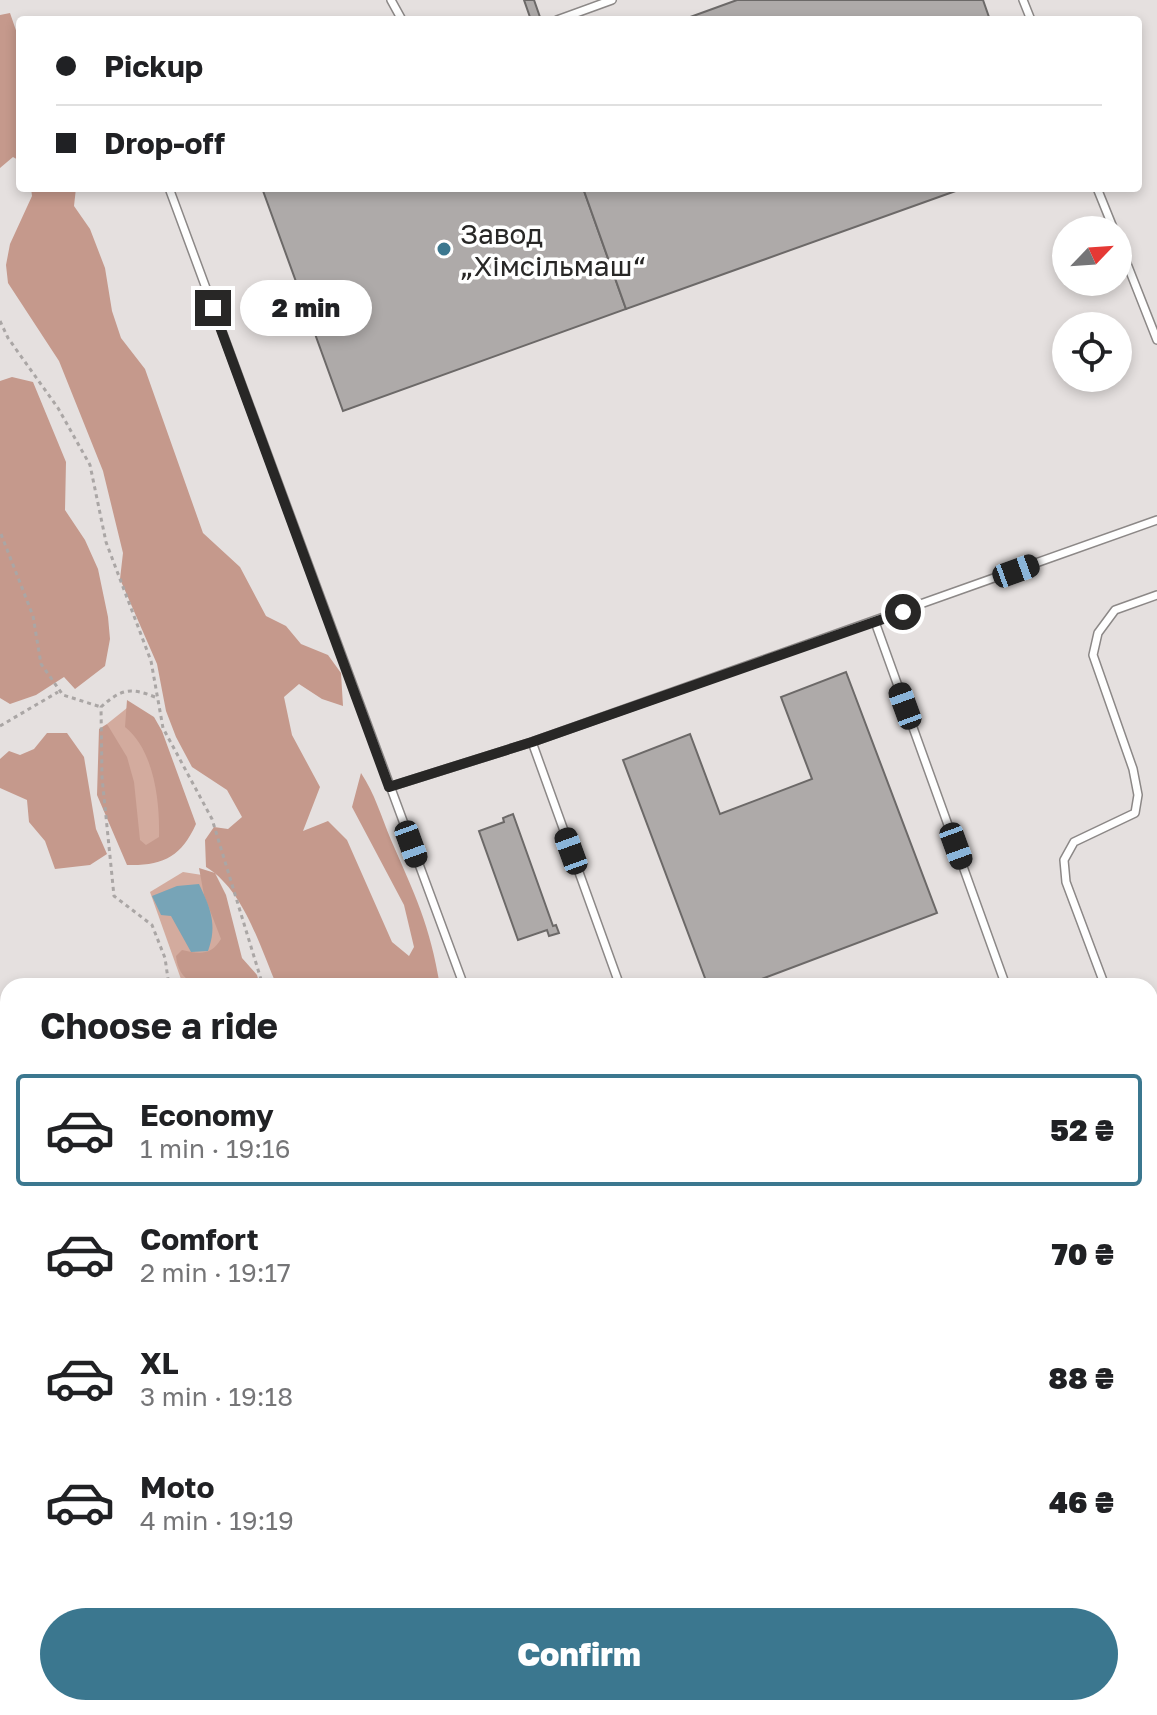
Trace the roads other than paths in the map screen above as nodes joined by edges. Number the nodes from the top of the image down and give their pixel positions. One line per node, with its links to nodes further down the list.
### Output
1 (612, 0): 2 (lane)
2 (568, 16)
3 (170, 192): 12 (lane)
4 (1099, 192): 5 (lane)
5 (1108, 216)
6 (1132, 277): 7 (lane)
7 (1157, 340)
8 (1157, 520): 10 (lane)
9 (1157, 595): 16 (lane)
10 (875, 622): 11 (lane); 15 (lane)
11 (532, 742): 12 (lane); 14 (lane)
12 (389, 787): 13 (lane)
13 (461, 978)
14 (617, 978)
15 (1003, 978)
16 (1102, 978)

